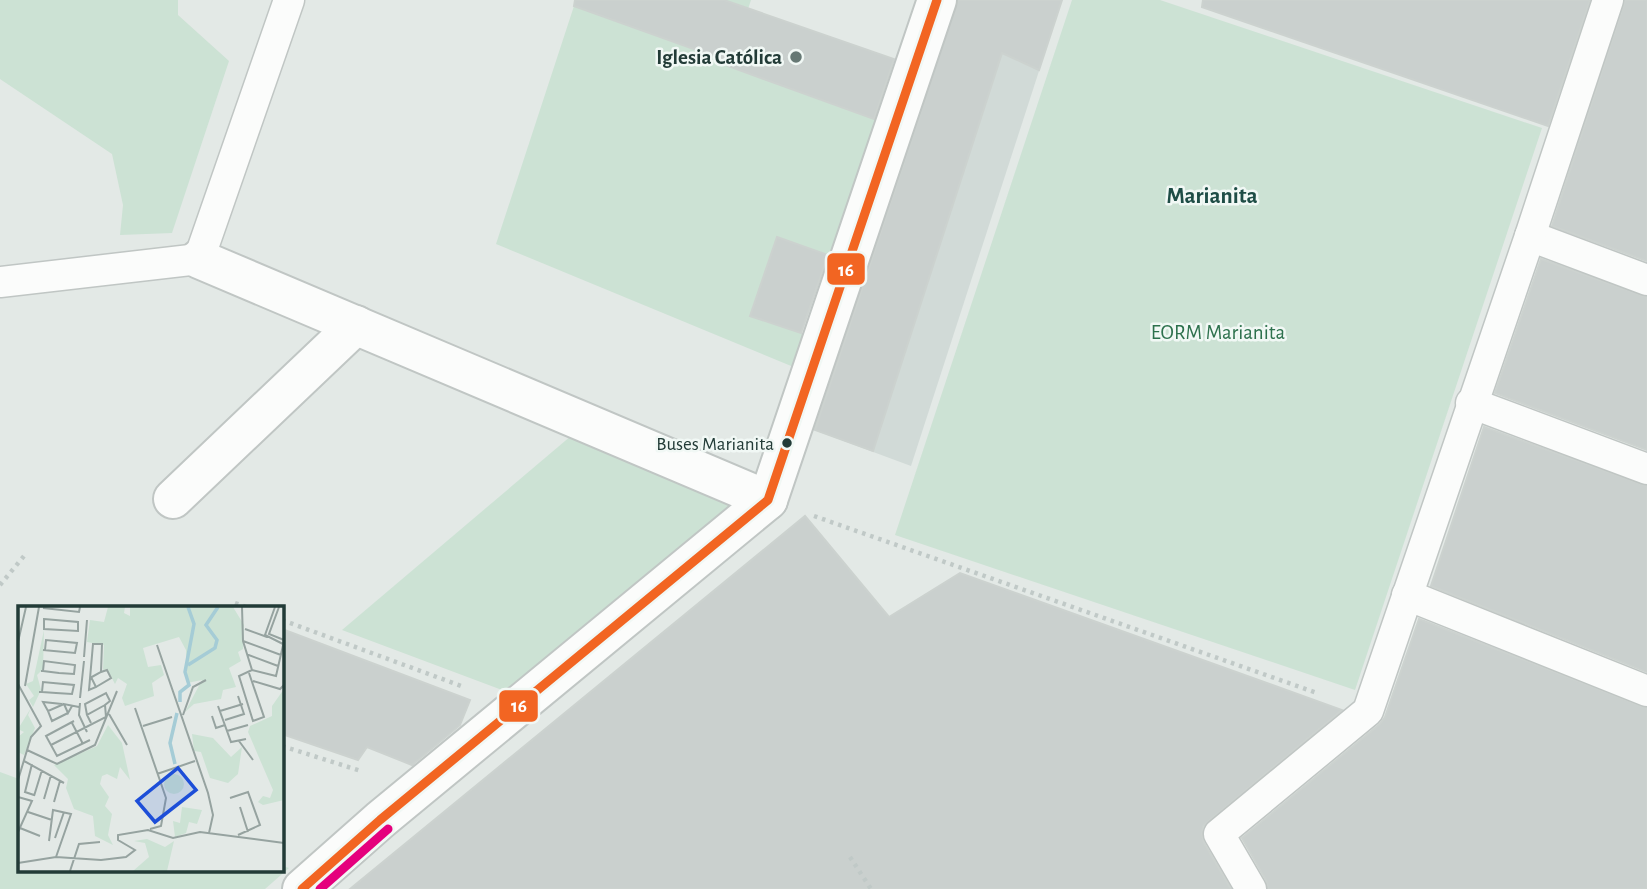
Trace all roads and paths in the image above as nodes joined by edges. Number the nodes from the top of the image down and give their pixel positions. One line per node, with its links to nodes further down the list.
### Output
1 (289, 0): 5 (lane)
2 (937, 0): 12 (street)
3 (1608, 0): 4 (lane)
4 (1530, 236): 6 (lane); 9 (lane)
5 (199, 259): 7 (lane); 8 (street)
6 (1647, 281)
7 (0, 282)
8 (356, 325): 11 (street); 12 (street)
9 (1471, 403): 10 (lane); 15 (lane)
10 (1647, 469)
11 (173, 499)
12 (768, 500): 20 (street); 21 (path)
13 (24, 556): 14 (path)
14 (0, 585)
15 (1407, 596): 19 (lane); 21 (lane)
16 (235, 603): 17 (path)
17 (243, 606)
18 (284, 621): 20 (path)
19 (1647, 691)
20 (518, 707): 23 (street)
21 (1368, 711): 27 (lane)
22 (284, 747): 23 (path)
23 (418, 789): 25 (street)
24 (850, 858): 26 (path)
25 (302, 889)
26 (870, 889)
27 (1251, 889)

